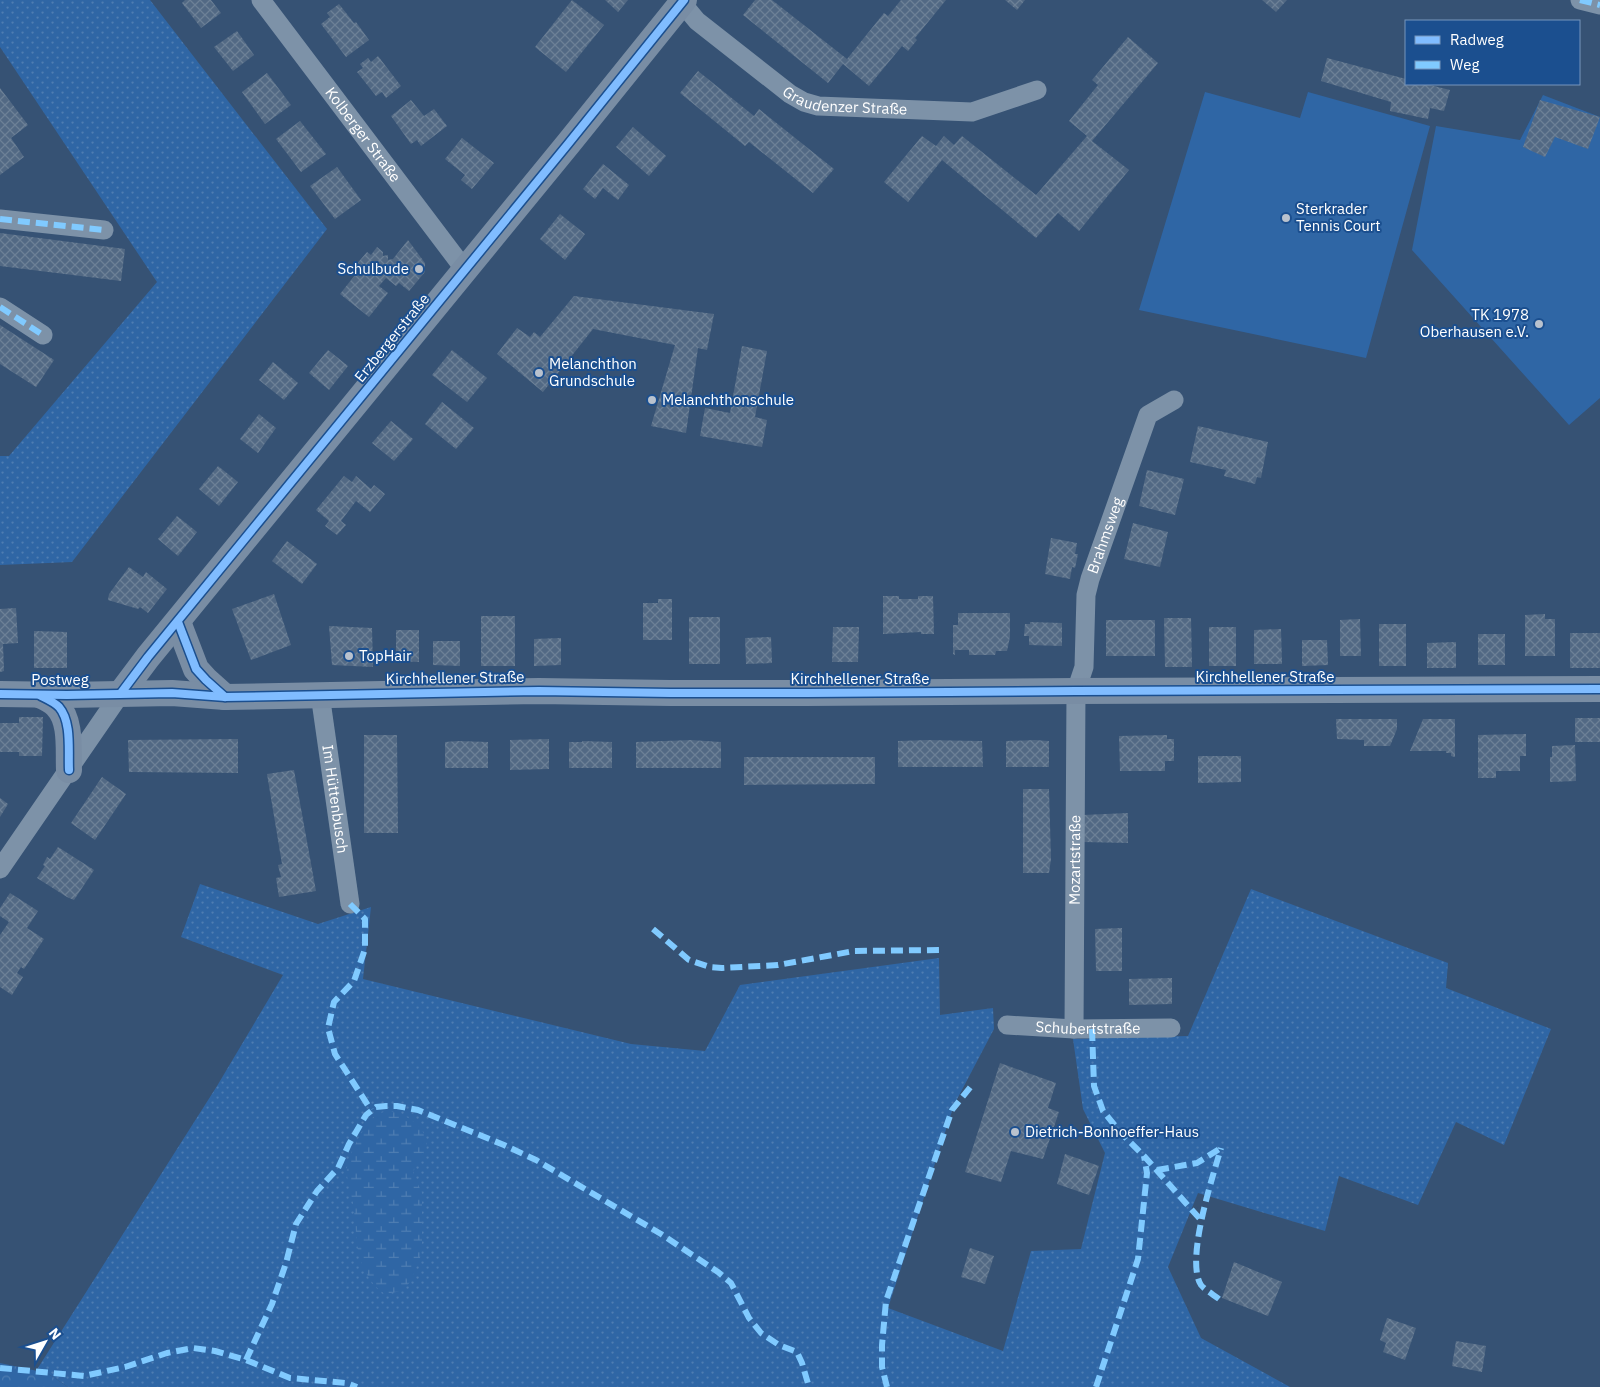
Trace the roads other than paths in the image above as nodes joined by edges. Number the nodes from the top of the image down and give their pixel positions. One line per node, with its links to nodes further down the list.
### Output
1 (261, 0): 8 (street, Kolberger Straße)
2 (1580, 0): 4 (street)
3 (683, 1): 5 (street, Graudenzer Straße); 8 (main road, Erzbergerstraße)
4 (1600, 5)
5 (1037, 90)
6 (0, 219): 7 (street)
7 (104, 230)
8 (465, 270): 12 (main road, Erzbergerstraße)
9 (0, 307): 10 (street)
10 (43, 334)
11 (1174, 400): 14 (street, Brahmsweg)
12 (178, 622): 15 (main road, Erzbergerstraße); 19 (main road)
13 (1600, 689): 14 (main road, Kirchhellener Straße)
14 (1076, 691): 18 (main road, Kirchhellener Straße); 25 (street, Mozartstraße)
15 (121, 693): 17 (main road, Postweg); 19 (main road, Kirchhellener Straße); 20 (street)
16 (0, 694): 17 (main road, Postweg)
17 (37, 694): 20 (main road)
18 (320, 694): 19 (main road, Kirchhellener Straße); 22 (street, Im Hüttenbusch)
19 (225, 697)
20 (69, 770): 21 (street)
21 (0, 869)
22 (350, 904)
23 (1007, 1025): 25 (street, Schubertstraße)
24 (1171, 1028): 25 (street, Schubertstraße)
25 (1074, 1029)

